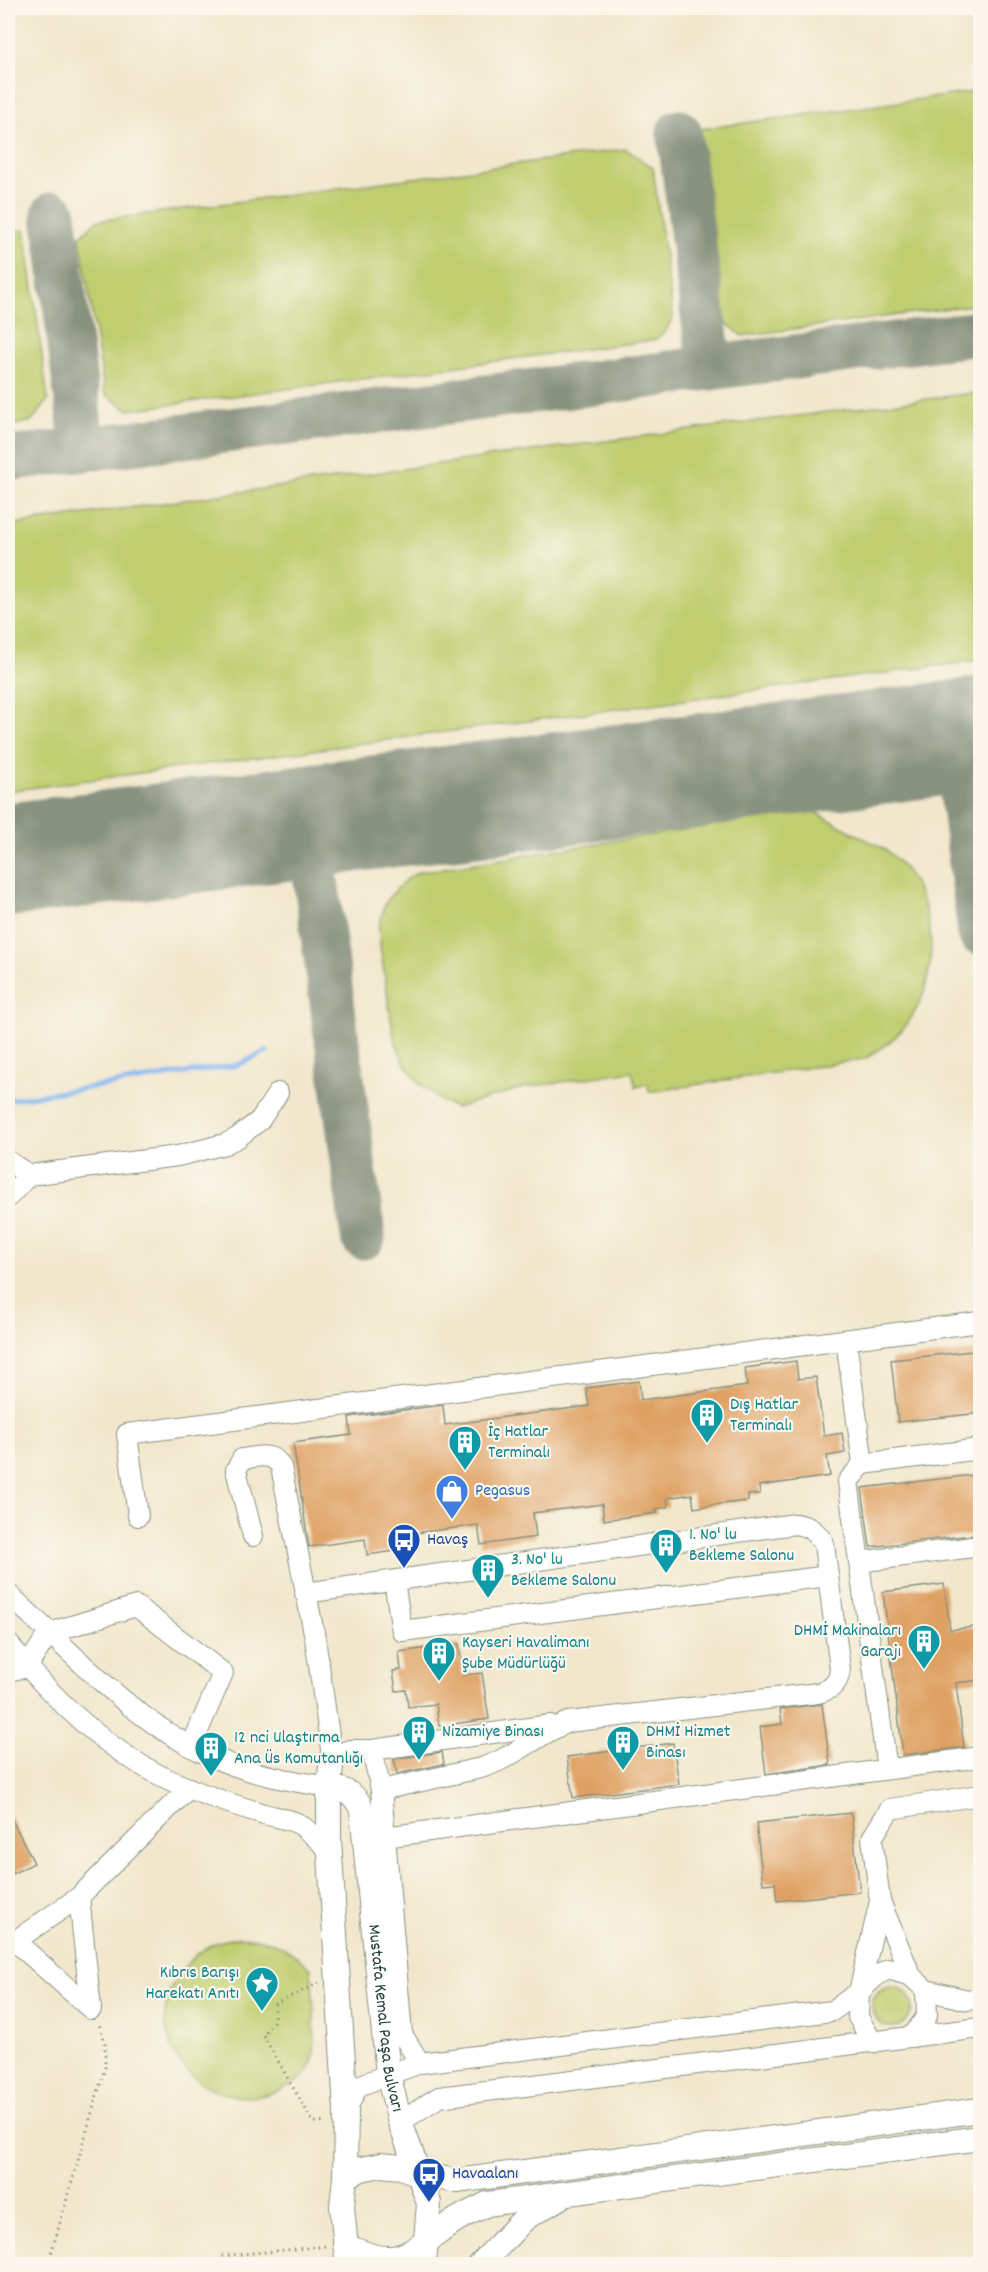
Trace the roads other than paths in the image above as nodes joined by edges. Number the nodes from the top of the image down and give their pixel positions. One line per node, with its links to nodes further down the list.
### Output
1 (278, 1094): 3 (lane)
2 (8, 1161): 3 (lane)
3 (29, 1175): 4 (lane)
4 (8, 1197)
5 (981, 1322): 6 (lane)
6 (846, 1340): 8 (lane); 9 (lane)
7 (981, 1449): 8 (lane)
8 (863, 1464): 12 (lane)
9 (138, 1516)
10 (253, 1536): 16 (lane)
11 (981, 1546): 12 (lane)
12 (859, 1562): 26 (lane)
13 (828, 1576): 14 (lane); 14 (lane); 21 (lane)
14 (394, 1581): 16 (lane)
15 (8, 1592): 17 (lane)
16 (305, 1593): 24 (lane)
17 (49, 1633): 19 (lane); 22 (lane); 22 (lane)
18 (8, 1643): 19 (lane)
19 (27, 1667): 20 (lane); 28 (lane)
20 (8, 1671)
21 (568, 1722): 23 (lane); 29 (lane)
22 (190, 1747): 27 (lane)
23 (372, 1750): 24 (lane); 29 (lane)
24 (332, 1756): 27 (main road)
25 (981, 1757): 26 (lane)
26 (887, 1769): 31 (lane)
27 (328, 1787): 32 (main road); 44 (main road, Mustafa Kemal Paşa Bulvarı)
28 (189, 1788): 32 (lane); 33 (lane)
29 (381, 1790): 31 (lane)
30 (981, 1795): 34 (lane)
31 (385, 1837): 43 (lane)
32 (330, 1851): 46 (main road)
33 (79, 1897): 35 (lane); 35 (lane)
34 (880, 1901): 36 (lane); 38 (lane)
35 (11, 1942)
36 (911, 1976): 37 (lane); 38 (lane)
37 (927, 1990): 39 (lane); 41 (lane)
38 (859, 1992): 42 (lane); 43 (lane)
39 (981, 1998)
40 (981, 2028): 41 (lane)
41 (912, 2037): 42 (lane)
42 (873, 2043): 47 (lane)
43 (420, 2063): 44 (lane)
44 (388, 2074): 46 (lane); 47 (main road, Mustafa Kemal Paşa Bulvarı)
45 (981, 2110): 49 (main road)
46 (346, 2117): 50 (main road)
47 (400, 2122): 49 (main road, Mustafa Kemal Paşa Bulvarı)
48 (981, 2138): 51 (main road)
49 (419, 2174): 50 (main road); 52 (main road, Mustafa Kemal Paşa Bulvarı)
50 (345, 2177): 53 (main road)
51 (568, 2193): 52 (main road); 54 (main road)
52 (424, 2254): 53 (main road)
53 (346, 2255)
54 (482, 2265)

